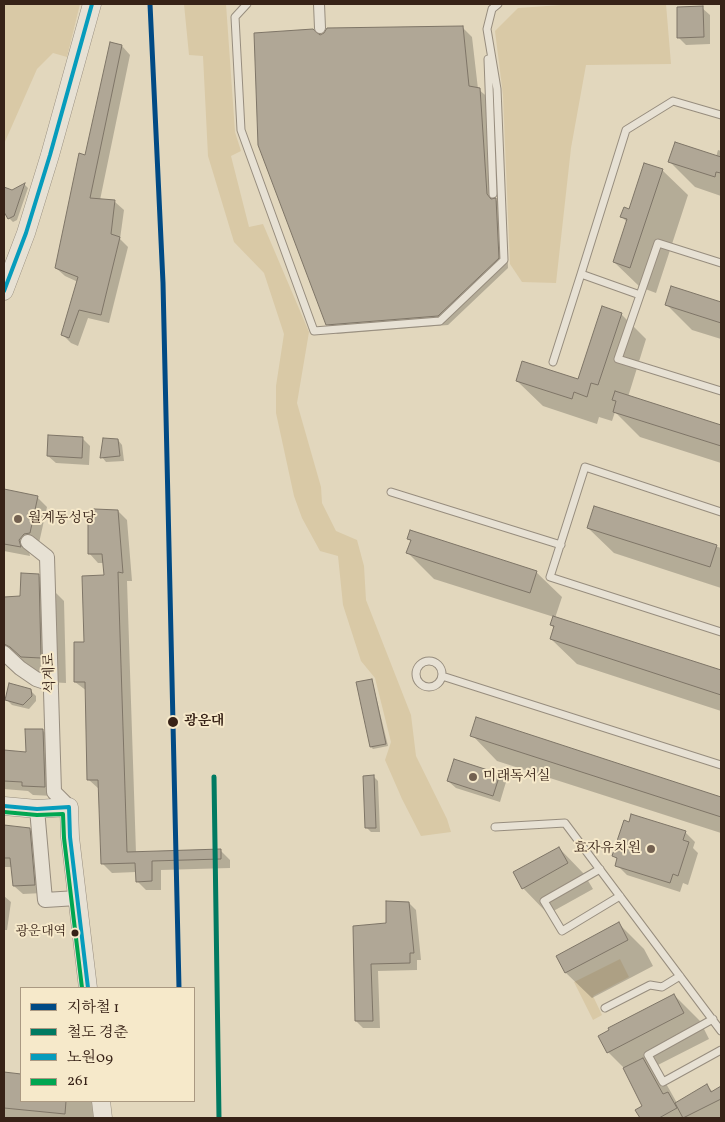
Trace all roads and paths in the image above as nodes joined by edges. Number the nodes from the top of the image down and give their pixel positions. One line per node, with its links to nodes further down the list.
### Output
1 (92, 4): 11 (street)
2 (247, 4): 6 (lane)
3 (319, 4): 5 (street)
4 (498, 4): 6 (lane)
5 (320, 28)
6 (487, 29): 8 (lane)
7 (721, 115): 10 (lane)
8 (493, 194)
9 (721, 263): 12 (lane)
10 (581, 274): 12 (lane); 13 (lane)
11 (4, 291)
12 (640, 295): 14 (lane)
13 (553, 362)
14 (721, 391)
15 (391, 492): 18 (lane)
16 (721, 512): 18 (lane)
17 (28, 542): 22 (street, 석계로)
18 (561, 545): 19 (lane)
19 (721, 632)
20 (4, 653): 22 (street)
21 (442, 676): 23 (lane)
22 (51, 684): 25 (street, 석계로)
23 (721, 765)
24 (4, 806): 26 (street)
25 (69, 808): 26 (street); 30 (street)
26 (37, 809): 30 (street)
27 (495, 826): 28 (lane)
28 (600, 869): 29 (lane); 29 (lane)
29 (620, 896): 31 (lane)
30 (77, 898): 32 (street)
31 (680, 976): 33 (lane); 34 (lane)
32 (88, 987)
33 (605, 1008)
34 (713, 1019): 35 (lane); 36 (lane)
35 (721, 1030)
36 (721, 1050)
37 (101, 1102): 38 (street)
38 (103, 1118)

